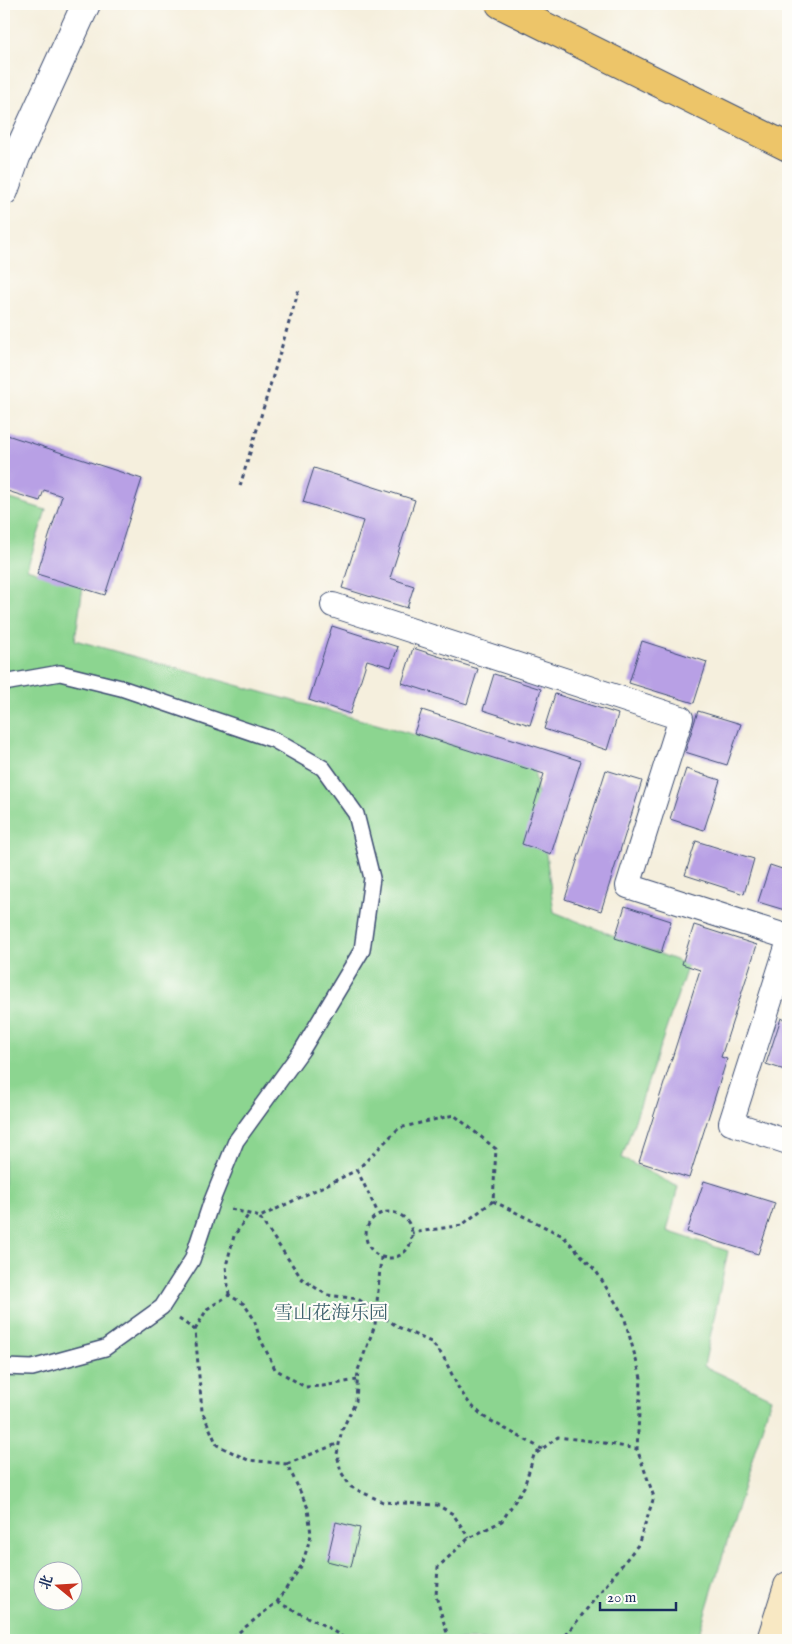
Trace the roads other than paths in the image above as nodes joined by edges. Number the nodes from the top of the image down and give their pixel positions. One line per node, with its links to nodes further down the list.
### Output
1 (86, 4): 4 (street)
2 (500, 4): 3 (highway)
3 (788, 147)
4 (4, 191)
5 (333, 604): 7 (street)
6 (4, 683): 10 (lane)
7 (788, 937)
8 (788, 944): 9 (street)
9 (788, 1142)
10 (4, 1367)
11 (788, 1586): 12 (main road)
12 (771, 1640)

